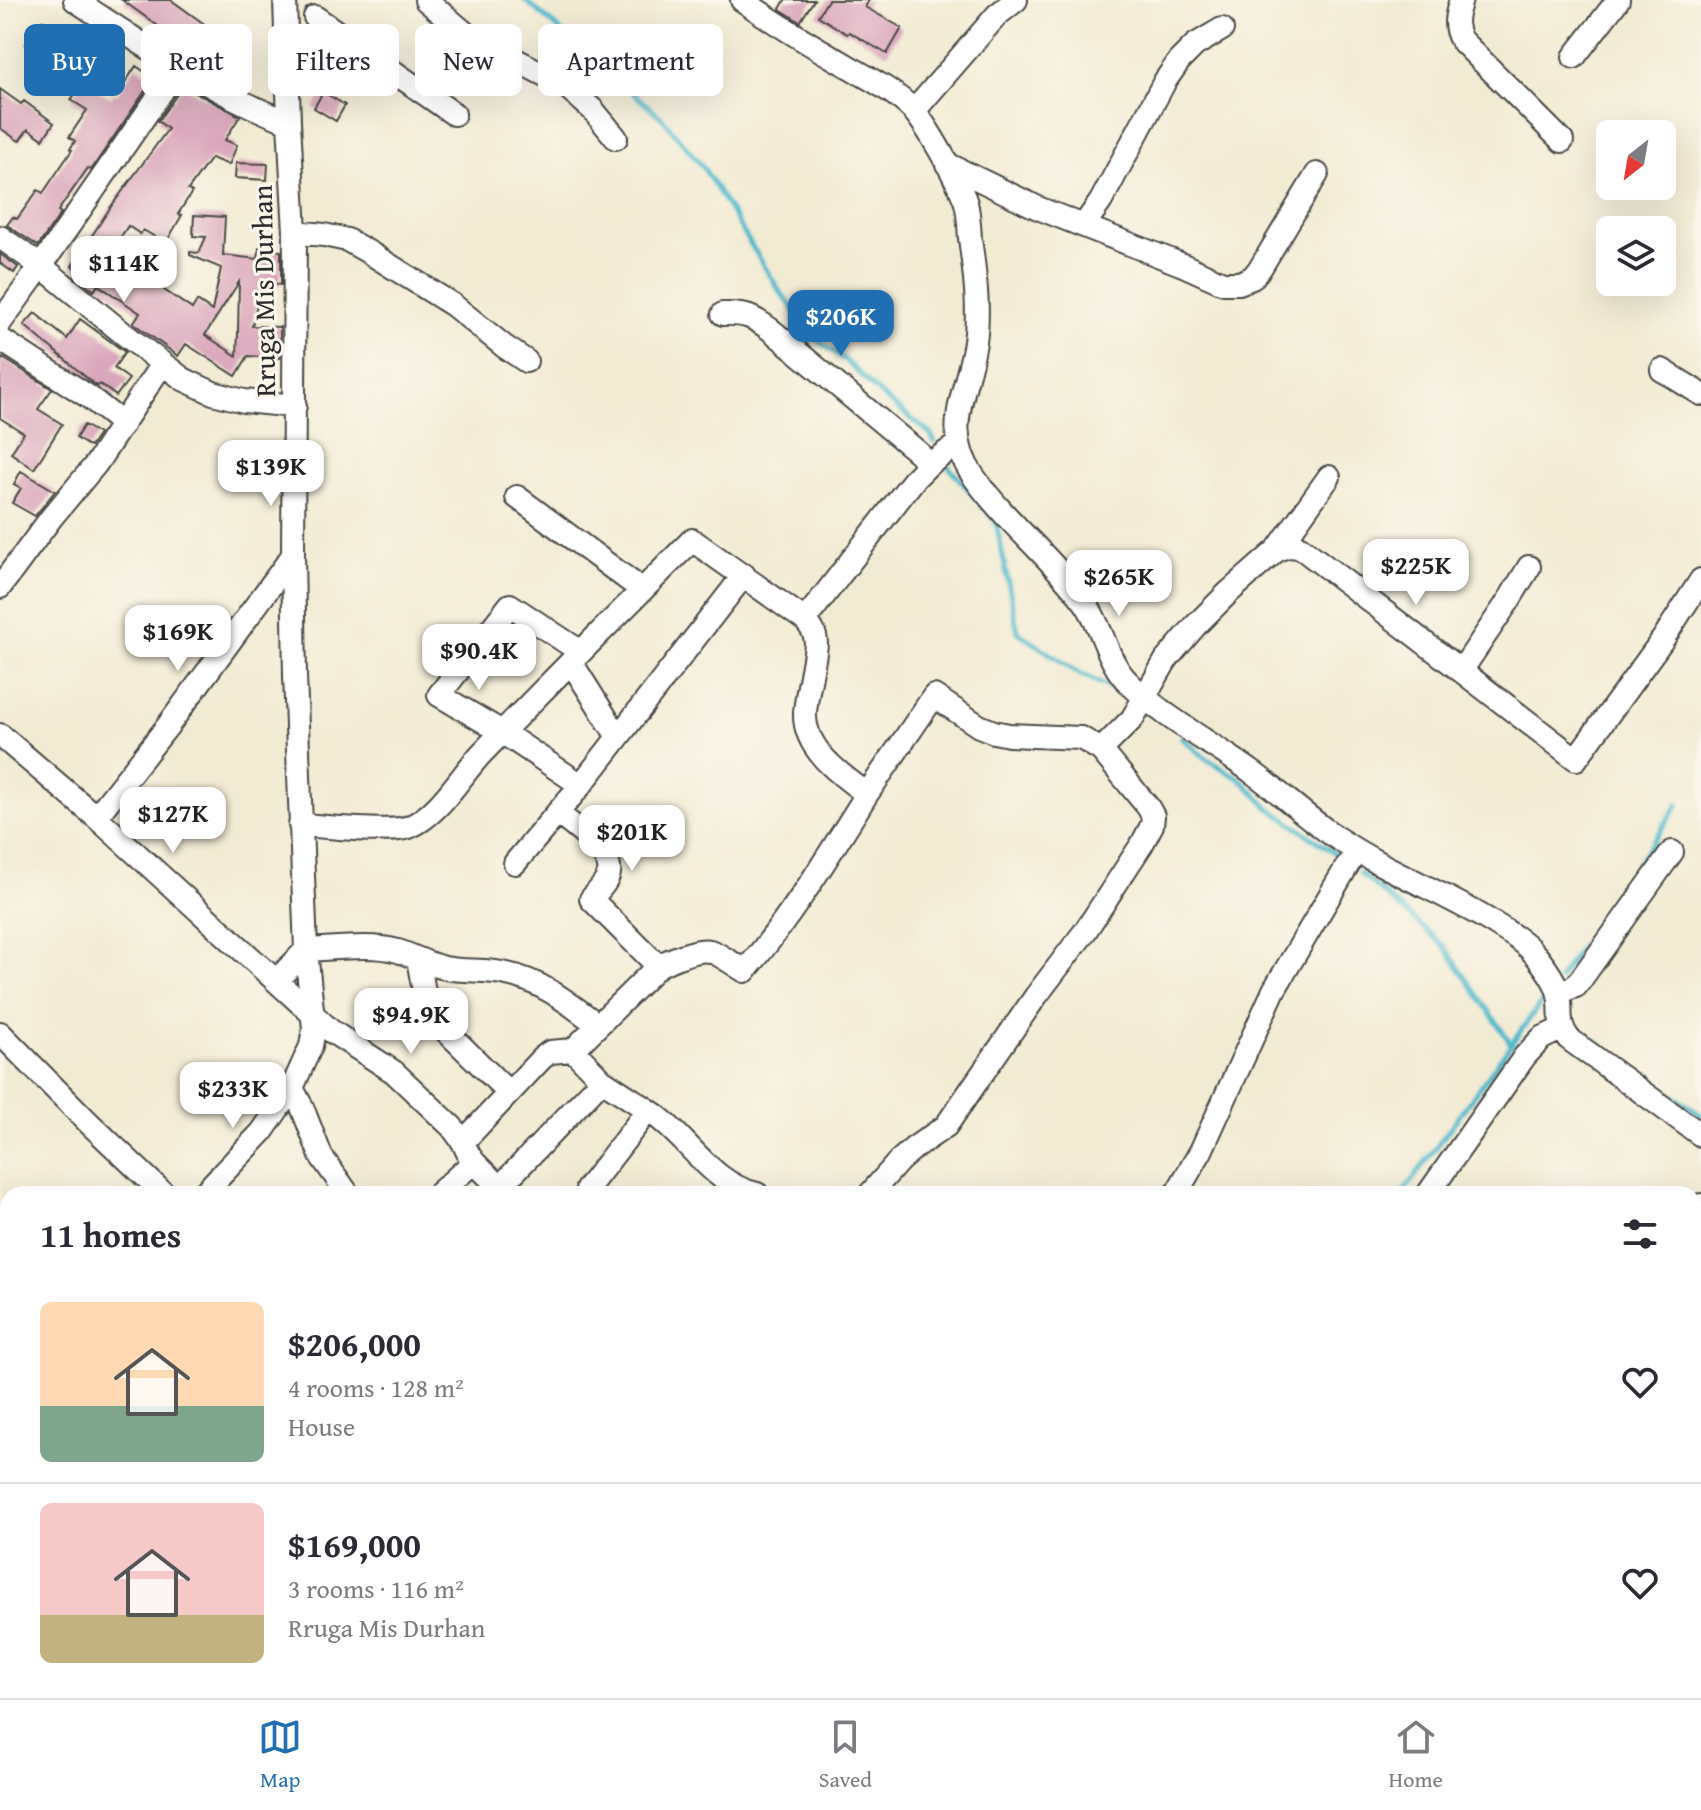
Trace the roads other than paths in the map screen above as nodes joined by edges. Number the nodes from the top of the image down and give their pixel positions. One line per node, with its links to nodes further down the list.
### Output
1 (75, 0): 10 (street)
2 (288, 0): 8 (street); 16 (street, Rruga Mis Durhan)
3 (426, 0): 17 (street)
4 (742, 0): 14 (street)
5 (1016, 0): 14 (street)
6 (1461, 0): 18 (street)
7 (1618, 0): 11 (street)
8 (322, 9): 15 (street)
9 (1222, 29): 21 (street)
10 (141, 44)
11 (1574, 57)
12 (159, 96): 24 (street)
13 (228, 96): 16 (street)
14 (914, 111): 19 (street)
15 (454, 114)
16 (289, 122): 22 (street, Rruga Mis Durhan)
17 (616, 138)
18 (1562, 141)
19 (947, 164): 21 (street); 34 (street)
20 (1317, 174): 21 (street)
21 (1084, 225)
22 (295, 232): 28 (street); 32 (street, Rruga Mis Durhan)
23 (0, 237): 24 (street)
24 (41, 266): 26 (street); 29 (street)
25 (723, 314): 35 (street)
26 (0, 323)
27 (0, 339): 33 (street)
28 (526, 361)
29 (162, 364): 32 (street); 33 (street)
30 (1662, 370): 31 (street)
31 (1701, 394)
32 (295, 406): 39 (street, Rruga Mis Durhan)
33 (123, 424): 43 (street)
34 (958, 444): 35 (street); 48 (street)
35 (928, 465): 45 (street)
36 (1329, 477): 38 (street)
37 (517, 497): 44 (street)
38 (1277, 550): 47 (street); 48 (street)
39 (293, 555): 56 (street); 57 (street, Rruga Mis Durhan)
40 (1529, 567): 47 (street)
41 (744, 575): 44 (street); 45 (street); 51 (street)
42 (1701, 580): 47 (street)
43 (0, 587)
44 (642, 590): 46 (street)
45 (805, 620): 54 (street)
46 (576, 657): 49 (street); 49 (street); 51 (street)
47 (1461, 671)
48 (1145, 696): 52 (street); 58 (street)
49 (502, 732): 53 (street); 57 (street)
50 (0, 735): 56 (street)
51 (618, 737): 53 (street)
52 (1101, 750): 54 (street); 86 (street)
53 (581, 785): 55 (street)
54 (867, 794): 63 (street)
55 (557, 813): 60 (street); 63 (street)
56 (96, 817): 64 (street)
57 (300, 825): 61 (street, Rruga Mis Durhan)
58 (1356, 851): 65 (street); 87 (street)
59 (1672, 852): 65 (street)
60 (515, 863)
61 (306, 950): 62 (street); 64 (street); 66 (street, Rruga Mis Durhan)
62 (418, 959): 67 (street); 73 (street)
63 (658, 966): 67 (street)
64 (277, 980): 66 (street)
65 (1559, 992): 68 (street)
66 (313, 1013): 72 (street, Rruga Mis Durhan); 76 (street)
67 (598, 1025): 70 (street)
68 (1561, 1029): 75 (street); 88 (street)
69 (0, 1033): 78 (street)
70 (573, 1050): 71 (street); 73 (street)
71 (602, 1080): 74 (street); 83 (street)
72 (292, 1088): 79 (street, Rruga Mis Durhan); 80 (street)
73 (509, 1093): 76 (street)
74 (648, 1110): 84 (street); 85 (street)
75 (1701, 1135)
76 (463, 1142): 77 (street)
77 (474, 1162): 81 (street); 82 (street)
78 (156, 1186)
79 (211, 1186)
80 (342, 1186)
81 (447, 1186)
82 (497, 1186)
83 (507, 1186)
84 (591, 1186)
85 (735, 1186)
86 (877, 1186)
87 (1181, 1186)
88 (1434, 1186)

